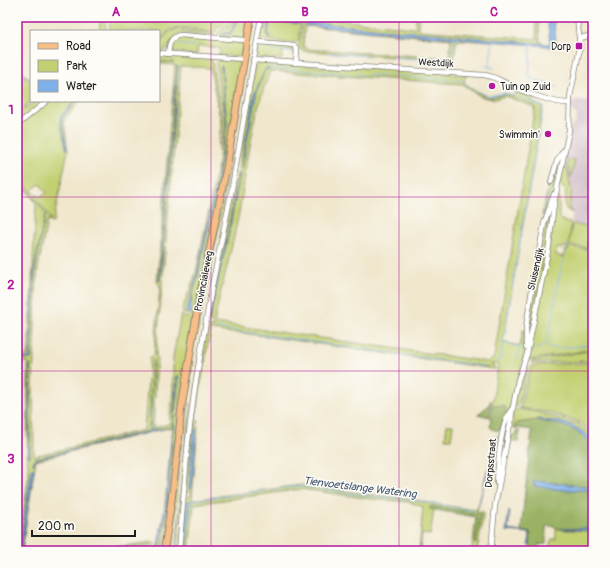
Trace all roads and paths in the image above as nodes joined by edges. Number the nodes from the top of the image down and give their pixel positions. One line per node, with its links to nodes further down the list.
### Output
1 (251, 17): 10 (main road, Provincialeweg)
2 (261, 17): 11 (street, Provincialeweg)
3 (578, 17): 5 (street, Sluisendijk)
4 (593, 35): 5 (street)
5 (580, 38): 14 (street, Sluisendijk)
6 (244, 40): 9 (street)
7 (259, 42): 12 (street)
8 (160, 53): 9 (street)
9 (168, 54): 10 (street)
10 (244, 59): 25 (main road, Provincialeweg)
11 (253, 60): 12 (street, Westdijk); 26 (street, Provincialeweg)
12 (296, 63): 14 (street, Westdijk)
13 (46, 102): 15 (street)
14 (570, 104): 16 (street, Sluisendijk)
15 (17, 125)
16 (565, 150): 17 (street, Sluisendijk); 18 (street, Sluisendijk)
17 (551, 182)
18 (556, 190): 19 (street, Sluisendijk); 21 (street, Sluisendijk)
19 (538, 258)
20 (535, 271): 21 (street, Sluisendijk)
21 (527, 351): 22 (street, Sluisendijk)
22 (513, 408): 23 (street, Sluisendijk); 24 (street, Dorpsstraat)
23 (509, 428): 24 (street, Dorpsstraat)
24 (496, 499): 27 (street, Dorpsstraat)
25 (164, 551)
26 (179, 551)
27 (491, 551)

